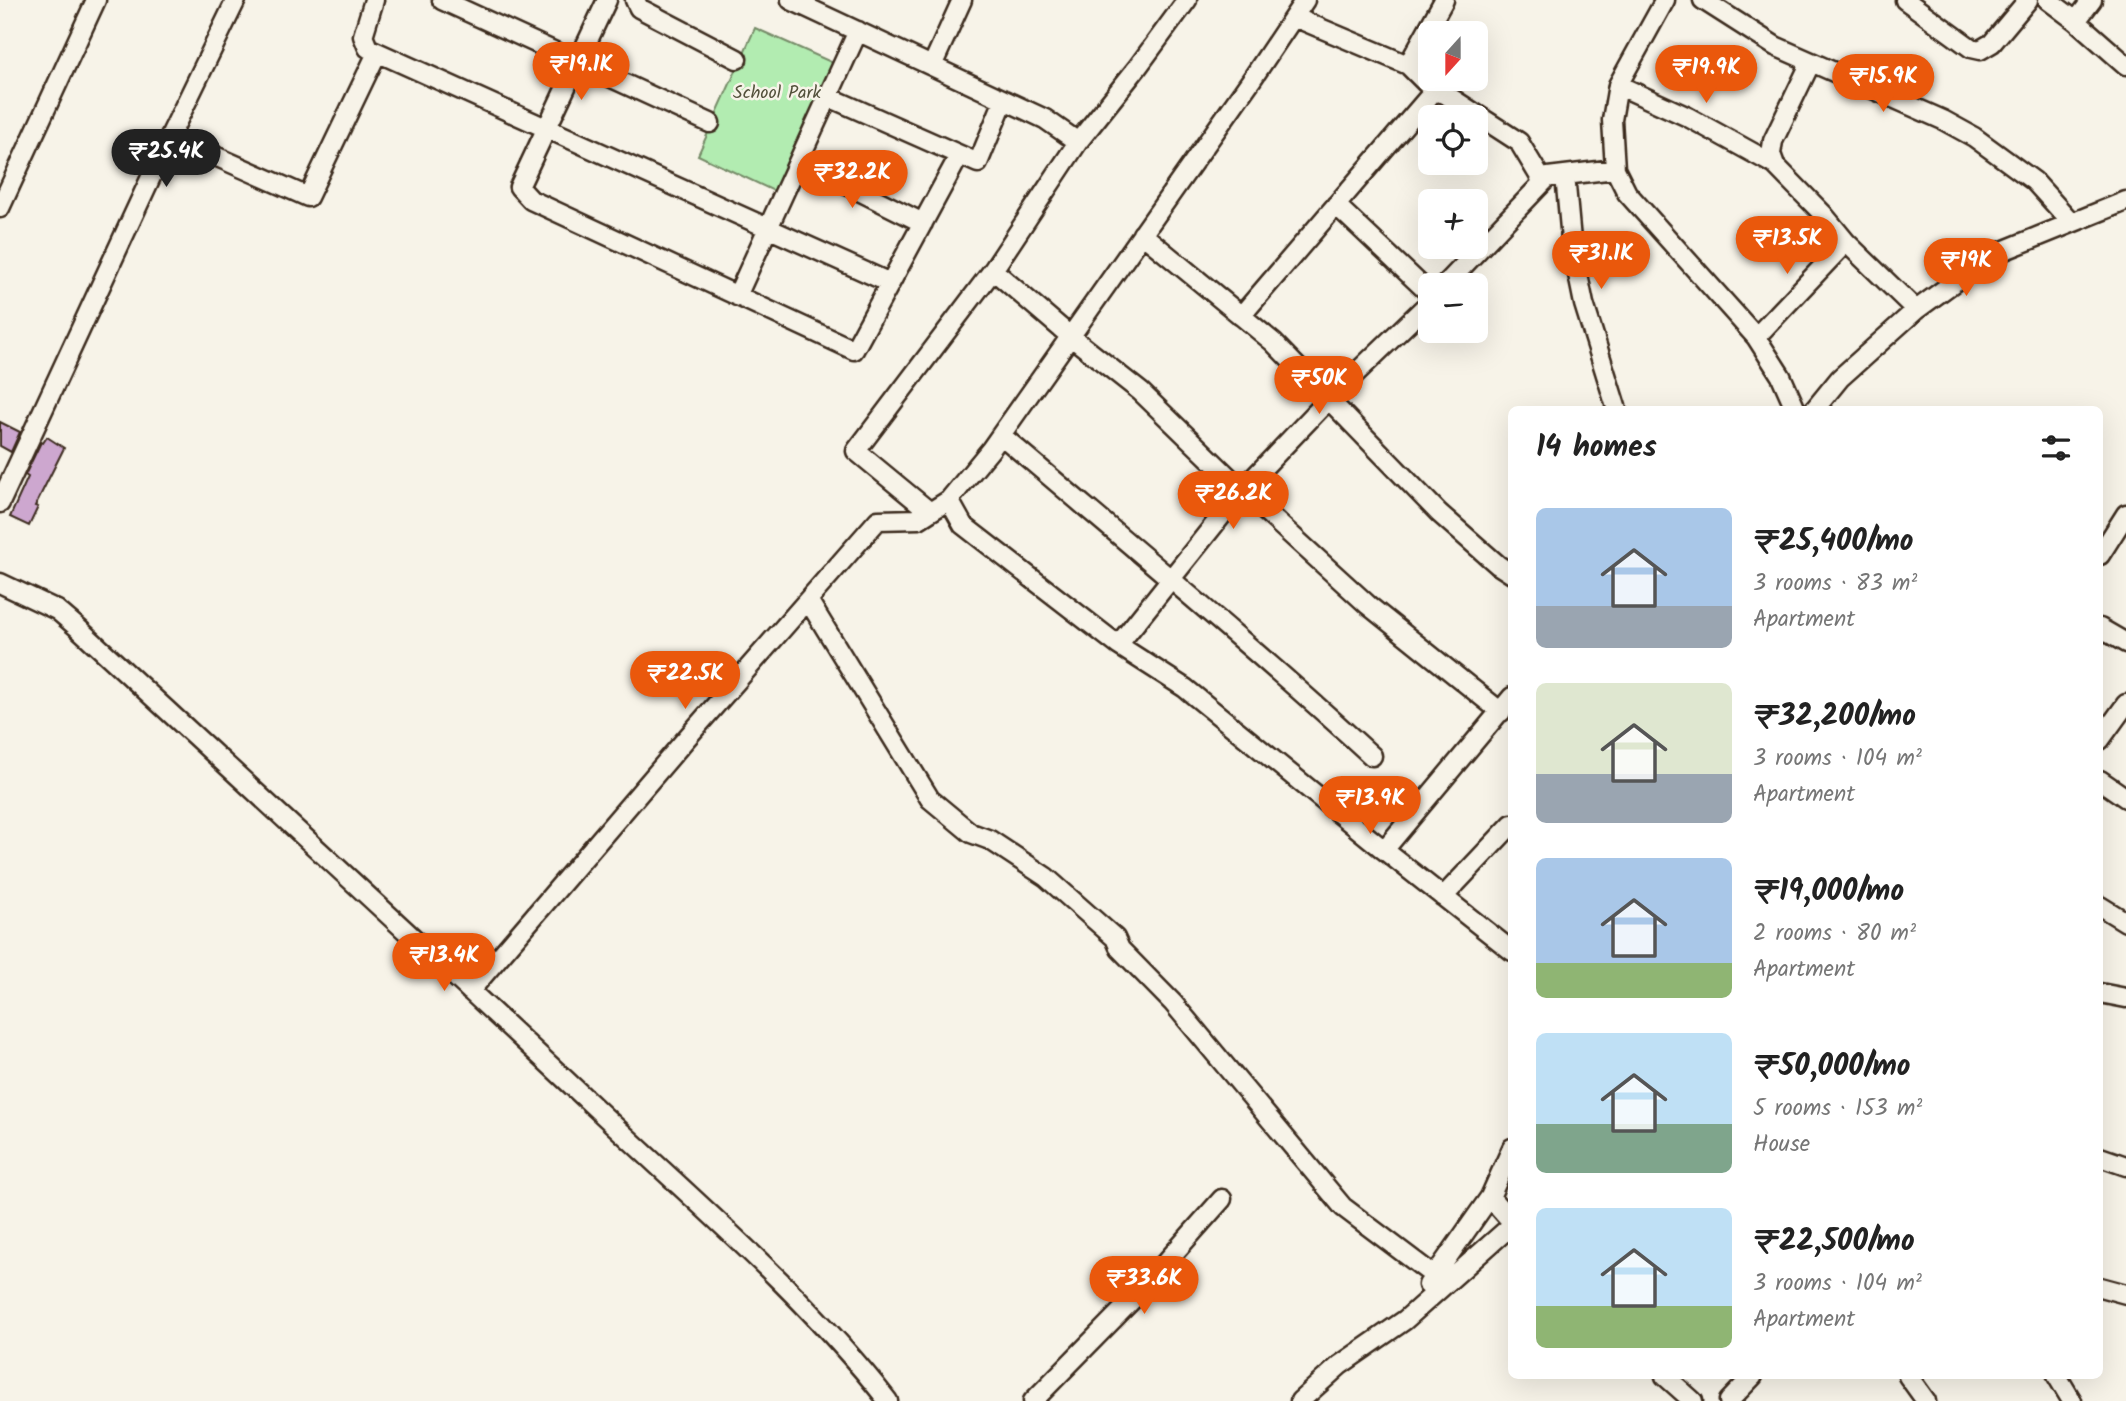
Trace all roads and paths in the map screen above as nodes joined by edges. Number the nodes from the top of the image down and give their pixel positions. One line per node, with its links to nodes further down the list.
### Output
1 (96, 0): 45 (street)
2 (236, 0): 35 (street)
3 (374, 0): 21 (street)
4 (442, 0): 23 (street)
5 (607, 0): 23 (street)
6 (635, 0): 22 (street)
7 (791, 0): 20 (street)
8 (962, 0): 27 (street)
9 (1187, 0): 36 (street)
10 (1305, 0): 18 (street)
11 (1444, 0): 25 (street)
12 (1665, 0): 29 (street)
13 (1703, 0): 24 (street)
14 (1905, 0): 15 (street)
15 (2028, 0)
16 (2048, 0): 19 (street)
17 (2092, 0): 19 (street)
18 (1294, 17): 25 (street); 49 (street)
19 (2076, 20): 26 (street)
20 (858, 32): 27 (street); 31 (street)
21 (377, 53): 34 (street); 35 (street)
22 (737, 59)
23 (578, 62): 33 (street); 34 (street)
24 (1811, 62): 39 (street); 46 (street)
25 (1408, 65): 28 (street)
26 (2126, 65)
27 (932, 66): 32 (street)
28 (1418, 75)
29 (1618, 85): 39 (street); 40 (street)
30 (1434, 91): 42 (street); 44 (street)
31 (829, 97): 37 (street); 38 (street)
32 (1004, 100): 36 (street); 37 (street)
33 (710, 123)
34 (547, 130): 48 (street); 55 (street)
35 (170, 136): 68 (street)
36 (1077, 142): 51 (street)
37 (959, 156): 47 (street)
38 (799, 162): 47 (street); 48 (street)
39 (1775, 165): 50 (street)
40 (1615, 169): 41 (street); 60 (street)
41 (1565, 175): 42 (street); 62 (street)
42 (1543, 182): 52 (street)
43 (2126, 201): 46 (street)
44 (1336, 205): 54 (street); 58 (street)
45 (0, 208)
46 (2071, 222): 56 (street)
47 (923, 223): 53 (street)
48 (769, 228): 53 (street); 55 (street)
49 (1142, 234): 58 (street); 59 (street)
50 (1846, 242): 56 (street); 60 (street)
51 (993, 270): 59 (street); 69 (street)
52 (1457, 273)
53 (890, 283): 55 (street)
54 (1418, 283)
55 (737, 296)
56 (1916, 310): 64 (street)
57 (1418, 314): 61 (street)
58 (1241, 316): 61 (street)
59 (1070, 336): 65 (street); 66 (street)
60 (1756, 337): 63 (street)
61 (1329, 399): 66 (street); 72 (street)
62 (1616, 406)
63 (1794, 406)
64 (1817, 406)
65 (1001, 435): 67 (street); 73 (street)
66 (1241, 490): 73 (street); 81 (street)
67 (949, 500): 69 (street); 78 (street)
68 (0, 503)
69 (930, 512): 75 (street)
70 (2126, 514): 71 (street)
71 (2103, 550)
72 (1508, 572)
73 (1171, 578): 78 (street); 83 (street)
74 (0, 583): 92 (street)
75 (808, 600): 92 (street); 102 (street)
76 (2103, 630): 77 (street)
77 (2126, 643)
78 (1118, 645): 87 (street)
79 (1508, 702): 81 (street)
80 (2126, 704): 82 (street)
81 (1501, 712): 87 (street)
82 (2103, 736)
83 (1372, 756)
84 (2103, 782): 85 (street)
85 (2126, 798)
86 (1508, 828): 88 (street)
87 (1384, 850): 88 (street)
88 (1443, 897): 91 (street)
89 (2103, 908): 90 (street)
90 (2126, 922)
91 (1508, 948)
92 (470, 991): 109 (street)
93 (2103, 994): 94 (street)
94 (2126, 998)
95 (1508, 1157): 98 (street)
96 (2103, 1158): 97 (street)
97 (2126, 1166)
98 (1490, 1197): 100 (street); 102 (street)
99 (1222, 1199): 110 (street)
100 (1508, 1218)
101 (1508, 1226): 102 (street)
102 (1440, 1280): 111 (street)
103 (2103, 1288): 104 (street)
104 (2126, 1294)
105 (1668, 1379): 112 (street)
106 (1751, 1379): 113 (street)
107 (1910, 1379): 114 (street)
108 (2059, 1379): 115 (street)
109 (888, 1401)
110 (1033, 1401)
111 (1300, 1401)
112 (1693, 1401)
113 (1729, 1401)
114 (1926, 1401)
115 (2072, 1401)

